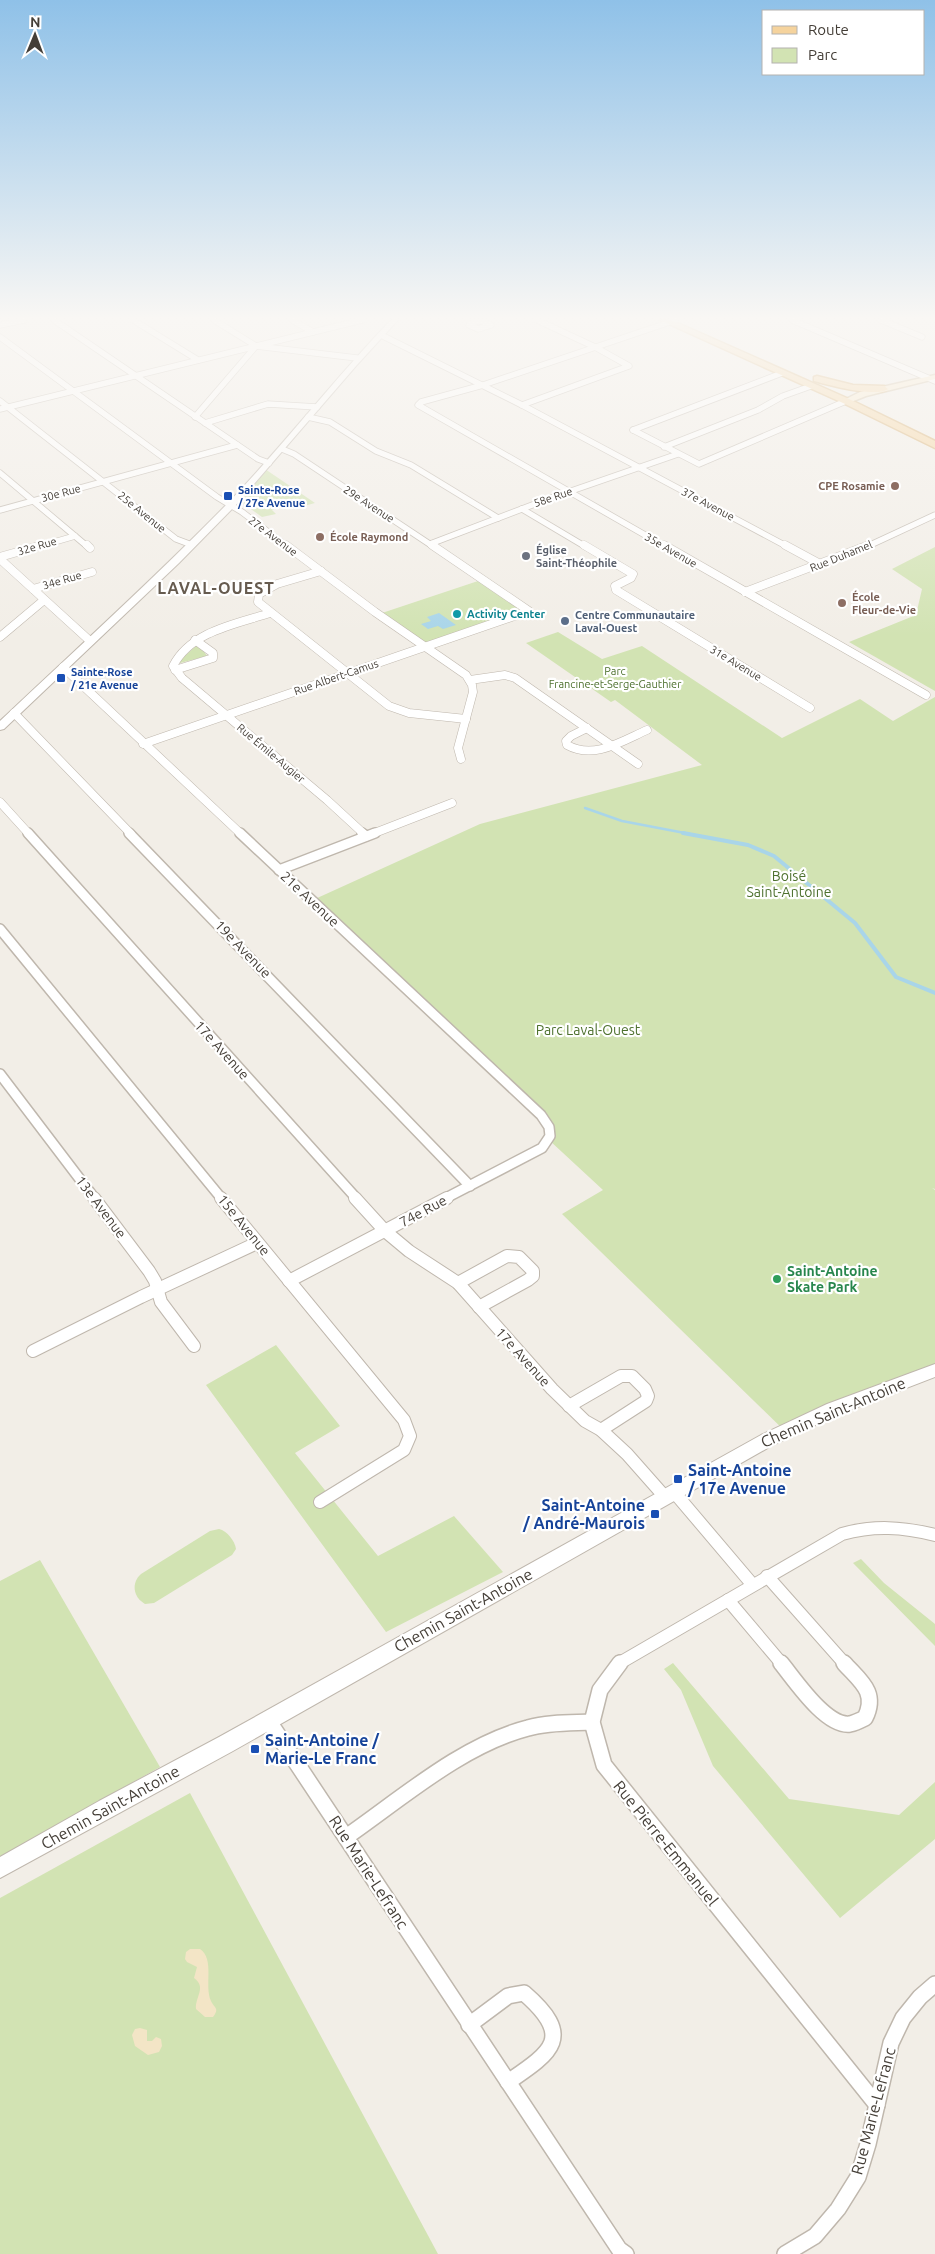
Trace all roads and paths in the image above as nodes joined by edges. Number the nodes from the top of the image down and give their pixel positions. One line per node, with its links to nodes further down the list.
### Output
1 (31, 425): 23 (street, 25e Avenue)
2 (120, 425): 19 (street, 27e Avenue)
3 (208, 425): 15 (street)
4 (301, 425): 17 (street)
5 (335, 425): 30 (street)
6 (452, 425): 24 (street, 35e Avenue)
7 (559, 425): 21 (street, 37e Avenue)
8 (646, 425): 16 (street)
9 (719, 425): 16 (street)
10 (793, 425): 18 (street)
11 (900, 425): 14 (main road)
12 (913, 425): 13 (main road)
13 (935, 438)
14 (935, 444)
15 (237, 445): 19 (street, 30e Rue); 20 (street)
16 (664, 447): 18 (street)
17 (282, 449): 20 (street); 32 (street, 29e Avenue)
18 (678, 454): 21 (street, 58e Rue)
19 (172, 463): 23 (street, 30e Rue); 26 (street, 27e Avenue)
20 (269, 463): 26 (street)
21 (639, 468): 24 (street, 58e Rue); 36 (street, 37e Avenue)
22 (0, 473): 25 (street)
23 (104, 482): 25 (street, 30e Rue); 33 (street, 25e Avenue)
24 (568, 492): 27 (street, 58e Rue); 40 (street, 35e Avenue)
25 (33, 501): 28 (street, 30e Rue); 31 (street)
26 (231, 504): 33 (street); 37 (street, 27e Avenue)
27 (522, 509): 30 (street, 58e Rue); 53 (street, 31e Avenue)
28 (0, 510)
29 (935, 515): 36 (street, Rue Duhamel)
30 (498, 518): 32 (street, 58e Rue)
31 (75, 536): 34 (street); 35 (street, 32e Rue)
32 (430, 544): 42 (street, 29e Avenue)
33 (192, 545): 46 (street)
34 (90, 548)
35 (0, 558): 39 (street)
36 (822, 565): 40 (street, Rue Duhamel)
37 (320, 571): 43 (street); 47 (street, 27e Avenue)
38 (92, 572): 39 (street, 34e Rue)
39 (33, 589): 41 (street)
40 (745, 592): 52 (street, 35e Avenue)
41 (44, 600): 44 (street); 46 (street)
42 (529, 611): 47 (street, Rue Albert-Camus)
43 (270, 613): 45 (street); 50 (street)
44 (0, 637)
45 (196, 640): 49 (street); 49 (street)
46 (90, 641): 48 (street)
47 (425, 647): 50 (street, Rue Albert-Camus); 51 (street, 27e Avenue)
48 (63, 667): 54 (street); 60 (street, 21e Avenue)
49 (176, 670): 55 (street, Rue Émile-Augier)
50 (348, 673): 55 (street, Rue Albert-Camus); 56 (street)
51 (470, 680): 56 (street); 58 (street)
52 (926, 695)
53 (810, 708)
54 (14, 713): 57 (street); 71 (street, 19e Avenue)
55 (225, 715): 60 (street, Rue Albert-Camus); 66 (street, Rue Émile-Augier)
56 (466, 719): 62 (street)
57 (0, 727)
58 (587, 728): 61 (street); 61 (street)
59 (647, 730): 61 (street)
60 (143, 744): 67 (street, 21e Avenue)
61 (611, 745): 63 (street)
62 (461, 759)
63 (638, 764)
64 (0, 802): 72 (street, 17e Avenue)
65 (452, 803): 66 (street)
66 (366, 836): 67 (street)
67 (279, 870): 70 (street, 21e Avenue)
68 (0, 928): 73 (street, 15e Avenue)
69 (0, 1074): 76 (street, 13e Avenue)
70 (550, 1135): 71 (street, 74e Rue)
71 (470, 1186): 72 (street, 74e Rue)
72 (385, 1231): 74 (street, 74e Rue); 75 (street, 17e Avenue)
73 (257, 1243): 74 (street, 15e Avenue); 76 (street)
74 (289, 1281): 84 (street, 15e Avenue)
75 (458, 1283): 77 (street, 17e Avenue); 77 (street)
76 (158, 1289): 78 (street, 13e Avenue); 79 (street)
77 (479, 1307): 81 (street, 17e Avenue)
78 (194, 1346)
79 (33, 1351)
80 (935, 1370): 83 (street, Chemin Saint-Antoine)
81 (569, 1406): 82 (street, 17e Avenue); 82 (street)
82 (601, 1430): 83 (street, 17e Avenue)
83 (670, 1495): 87 (street, 17e Avenue); 89 (street, Chemin Saint-Antoine)
84 (320, 1502)
85 (935, 1535): 86 (street, Rue Pierre-Emmanuel)
86 (767, 1576): 87 (street, Rue Pierre-Emmanuel); 88 (street)
87 (752, 1584): 88 (street, Rue Pierre-Emmanuel)
88 (728, 1600): 90 (street, Rue Pierre-Emmanuel)
89 (268, 1720): 91 (street, Rue Marie-Lefranc); 92 (street, Chemin Saint-Antoine)
90 (592, 1722): 91 (street); 96 (street, Rue Pierre-Emmanuel)
91 (346, 1837): 94 (street, Rue Marie-Lefranc)
92 (0, 1868)
93 (935, 1984): 96 (street, Rue Marie-Lefranc)
94 (469, 2025): 95 (street, Rue Marie-Lefranc); 95 (street)
95 (508, 2082): 97 (street, Rue Marie-Lefranc)
96 (877, 2105): 98 (street, Rue Marie-Lefranc)
97 (626, 2254)
98 (785, 2254)

